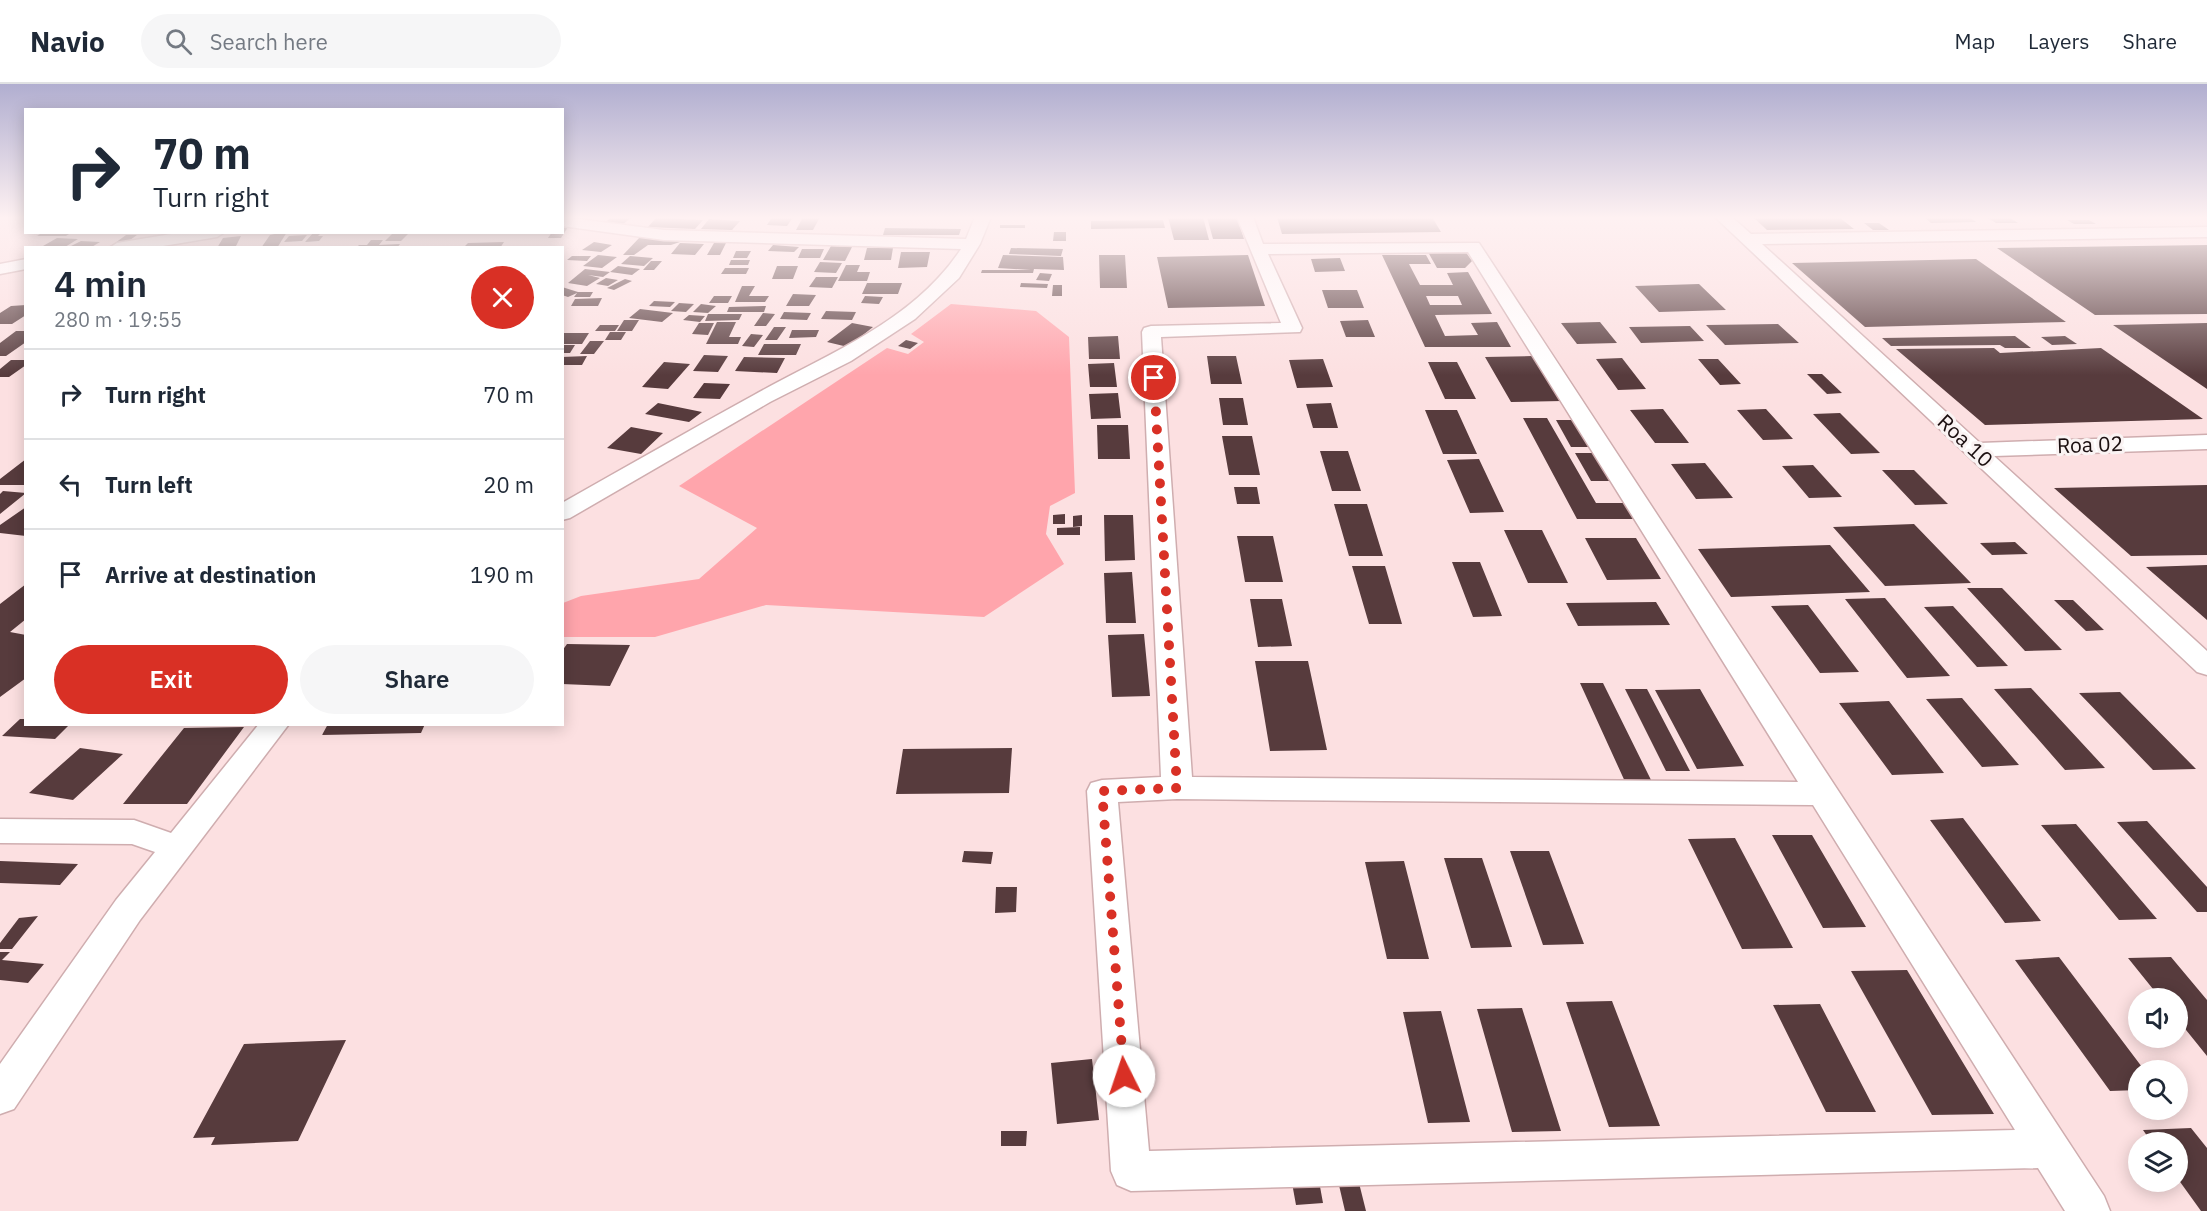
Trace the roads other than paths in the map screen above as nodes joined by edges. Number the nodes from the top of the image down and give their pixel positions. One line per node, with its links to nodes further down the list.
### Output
1 (955, 270): 7 (street)
2 (1266, 270): 10 (street)
3 (1488, 270): 11 (street)
4 (1780, 270): 6 (street, Roa 10)
5 (2207, 442): 6 (street, Roa 02)
6 (1974, 450): 8 (street, Roa 10)
7 (564, 512)
8 (2207, 666)
9 (274, 726): 13 (street)
10 (1177, 788): 11 (street); 15 (street)
11 (1824, 794): 15 (street)
12 (0, 831): 13 (street)
13 (178, 848): 14 (street)
14 (0, 1096)
15 (2049, 1148): 16 (street)
16 (2089, 1211)

